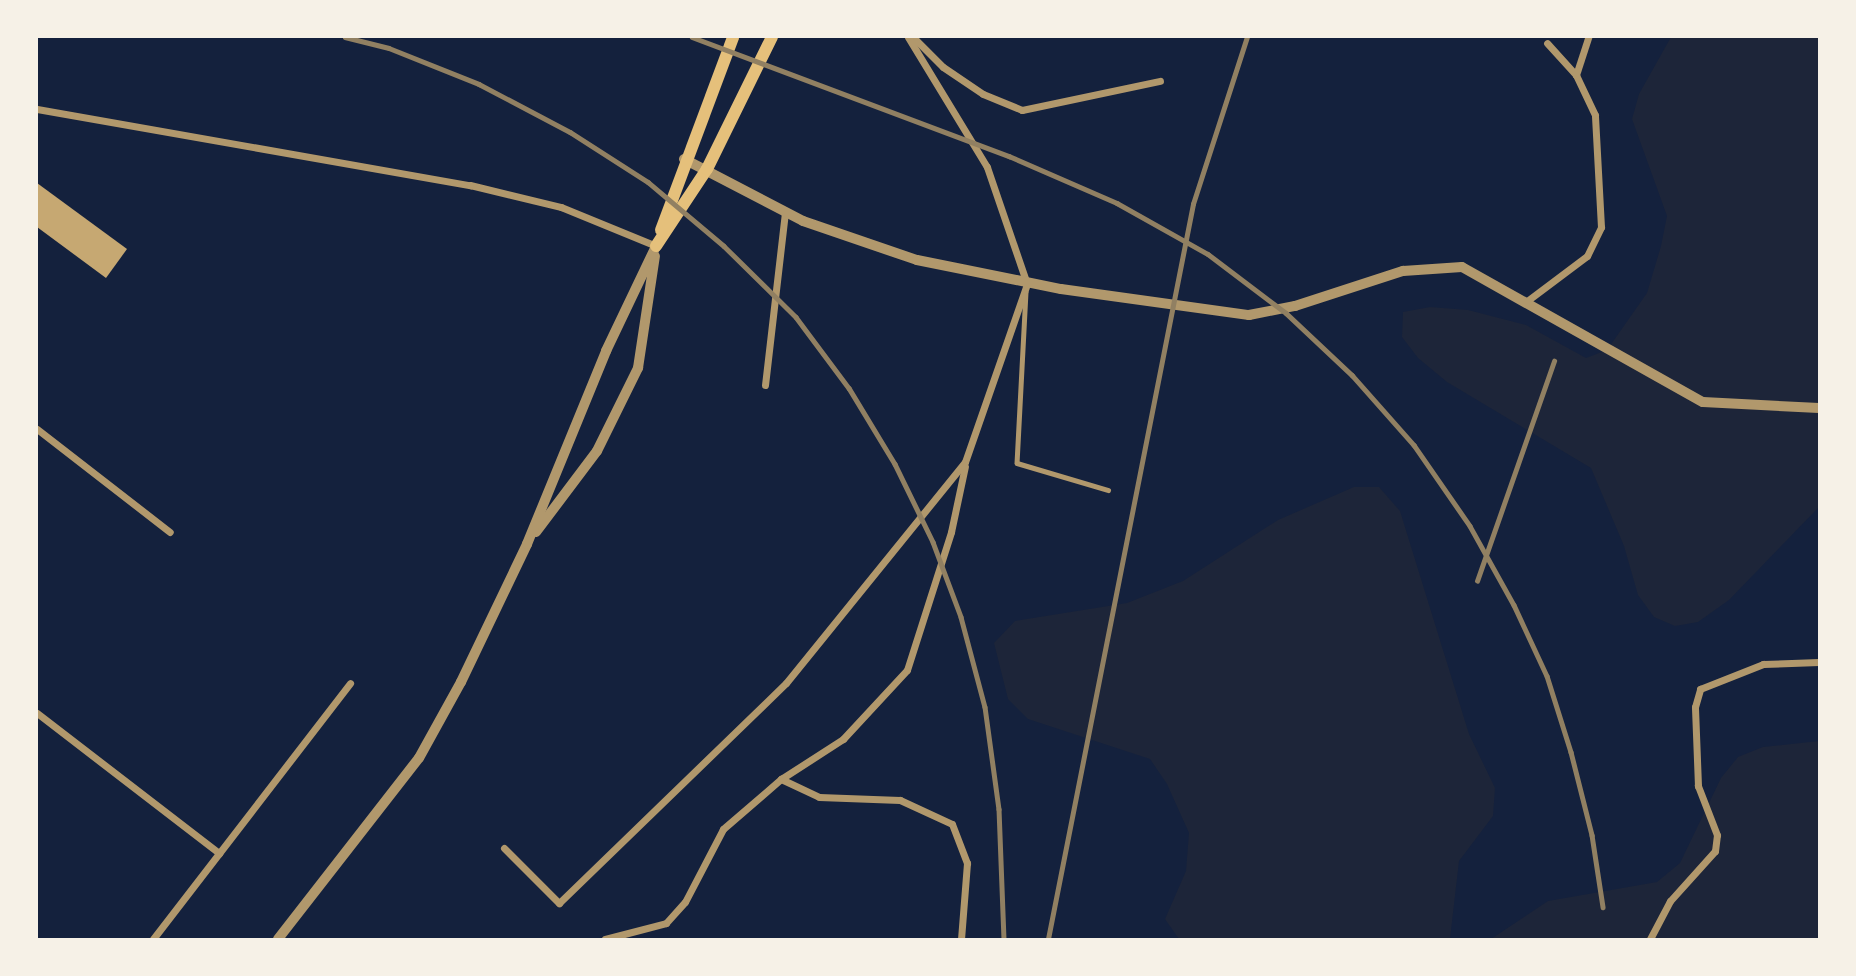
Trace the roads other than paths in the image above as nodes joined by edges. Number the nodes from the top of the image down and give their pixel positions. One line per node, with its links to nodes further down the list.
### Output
1 (733, 37): 9 (main road)
2 (772, 37): 10 (main road)
3 (910, 37): 7 (street); 13 (street)
4 (1588, 37): 6 (street)
5 (1547, 43): 6 (street)
6 (1576, 75): 14 (street)
7 (1160, 81)
8 (37, 109): 12 (street)
9 (684, 159): 10 (street); 12 (main road)
10 (707, 169): 11 (street); 12 (main road)
11 (785, 213): 14 (street); 15 (street)
12 (656, 246): 21 (street); 21 (street)
13 (1027, 284): 18 (street); 19 (lane)
14 (1527, 301): 16 (street)
15 (765, 385)
16 (1819, 408)
17 (37, 429): 20 (street)
18 (965, 462): 25 (street); 26 (street)
19 (1108, 490)
20 (170, 532)
21 (527, 544): 29 (street)
22 (1819, 662): 32 (street)
23 (351, 682): 27 (street)
24 (37, 713): 27 (street)
25 (781, 779): 30 (street); 31 (street)
26 (504, 848)
27 (219, 853): 28 (street)
28 (153, 939)
29 (278, 939)
30 (605, 939)
31 (961, 939)
32 (1650, 939)

